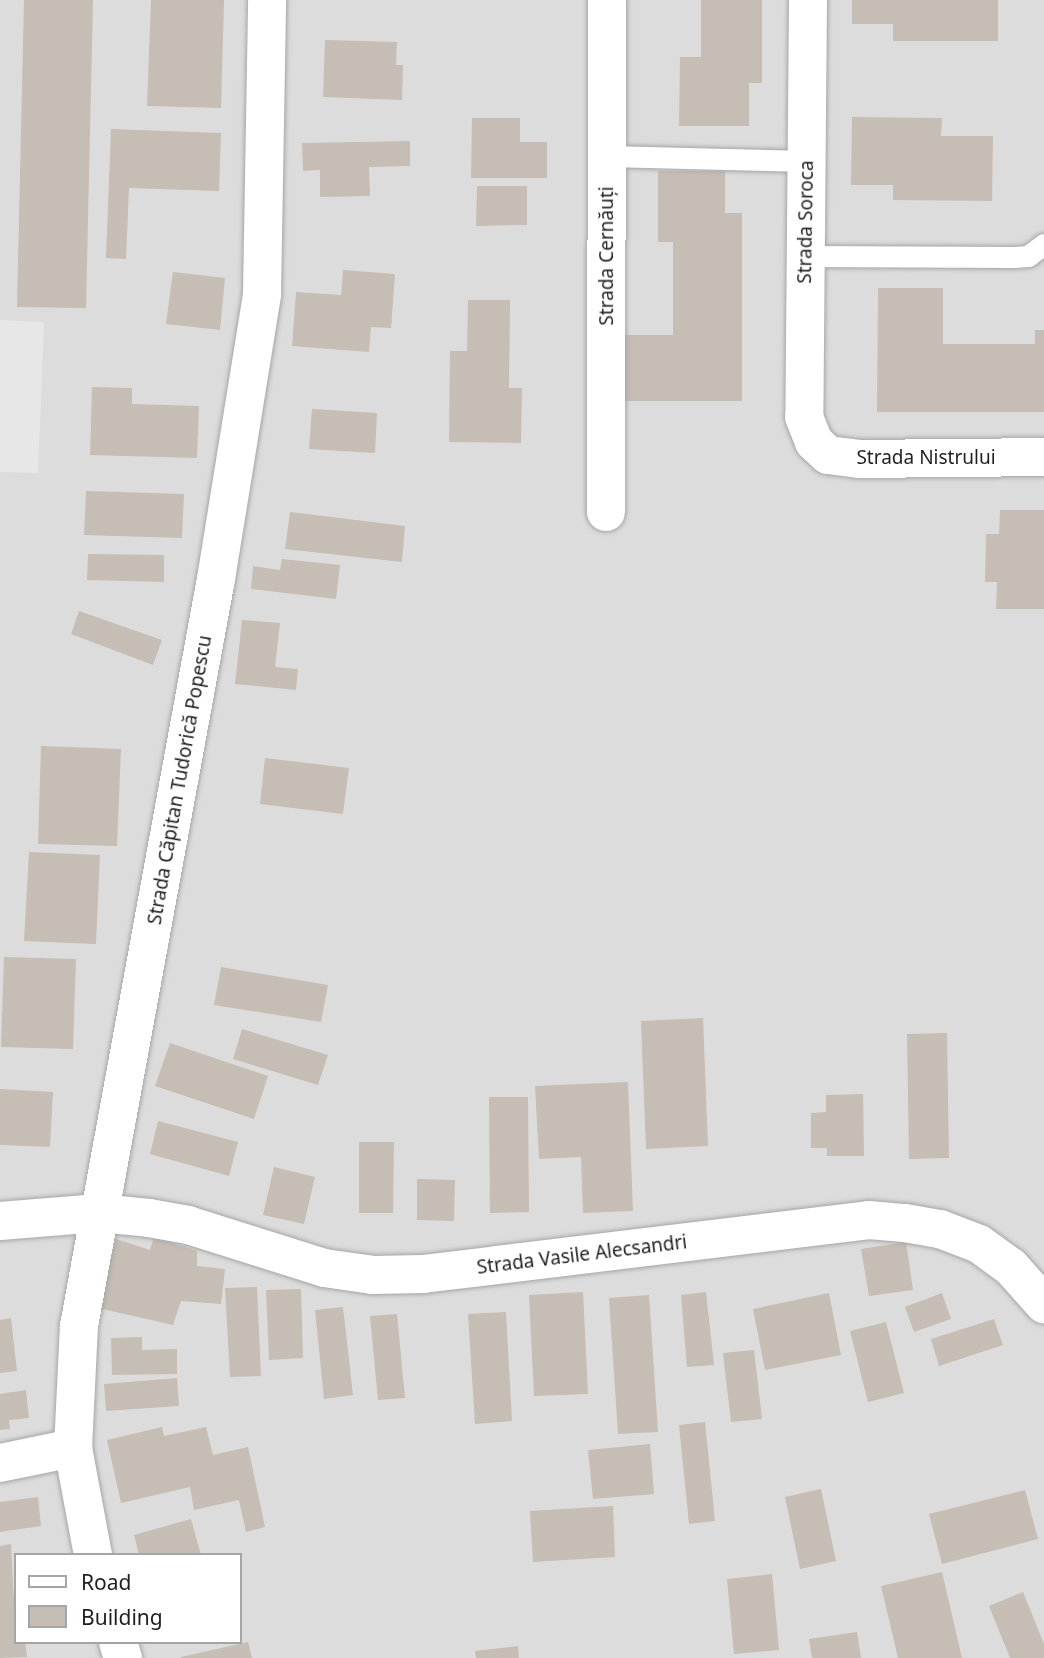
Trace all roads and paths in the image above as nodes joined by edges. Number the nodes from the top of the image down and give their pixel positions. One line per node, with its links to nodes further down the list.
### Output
1 (267, 0): 11 (street, Strada Căpitan Tudorică Popescu)
2 (607, 0): 4 (street, Strada Cernăuți)
3 (808, 0): 5 (street, Strada Soroca)
4 (607, 156): 5 (lane); 10 (street, Strada Cernăuți)
5 (807, 162): 7 (street, Strada Soroca)
6 (1044, 244): 7 (lane)
7 (805, 256): 8 (street, Strada Soroca)
8 (814, 442): 9 (street, Strada Nistrului)
9 (1044, 457)
10 (606, 512)
11 (99, 1213): 12 (street, Strada Vasile Alecsandri); 13 (street, Strada Vasile Alecsandri); 14 (street, Strada Căpitan Tudorică Popescu)
12 (0, 1222)
13 (1044, 1304)
14 (73, 1448): 15 (street); 16 (street, Strada Căpitan Tudorică Popescu)
15 (0, 1463)
16 (93, 1553)

